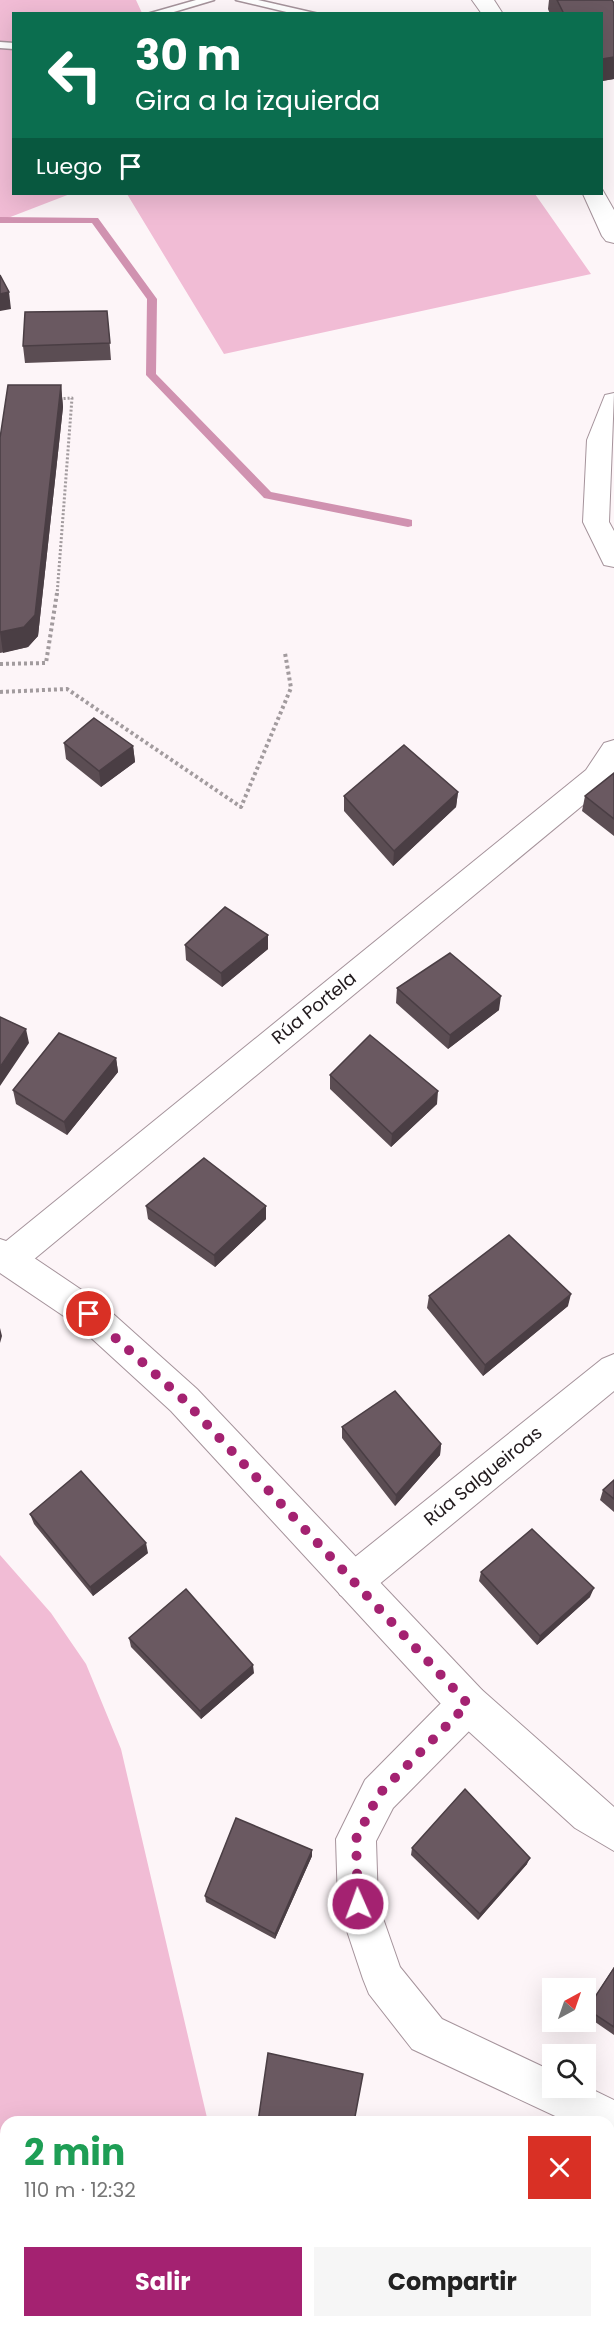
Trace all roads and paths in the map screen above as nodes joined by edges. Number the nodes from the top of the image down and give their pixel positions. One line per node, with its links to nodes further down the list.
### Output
1 (209, 0): 3 (lane)
2 (241, 0): 4 (lane)
3 (160, 12)
4 (304, 12)
5 (595, 195): 6 (street)
6 (614, 236)
7 (51, 399): 11 (path)
8 (614, 401): 9 (street)
9 (614, 558)
10 (285, 652): 12 (path)
11 (0, 664)
12 (0, 692)
13 (614, 751): 14 (street, Rúa Portela)
14 (4, 1257): 16 (street)
15 (614, 1370): 16 (street, Rúa Salgueiroas)
16 (353, 1582): 17 (street)
17 (468, 1704): 18 (street); 19 (street)
18 (614, 1831)
19 (601, 2116)

